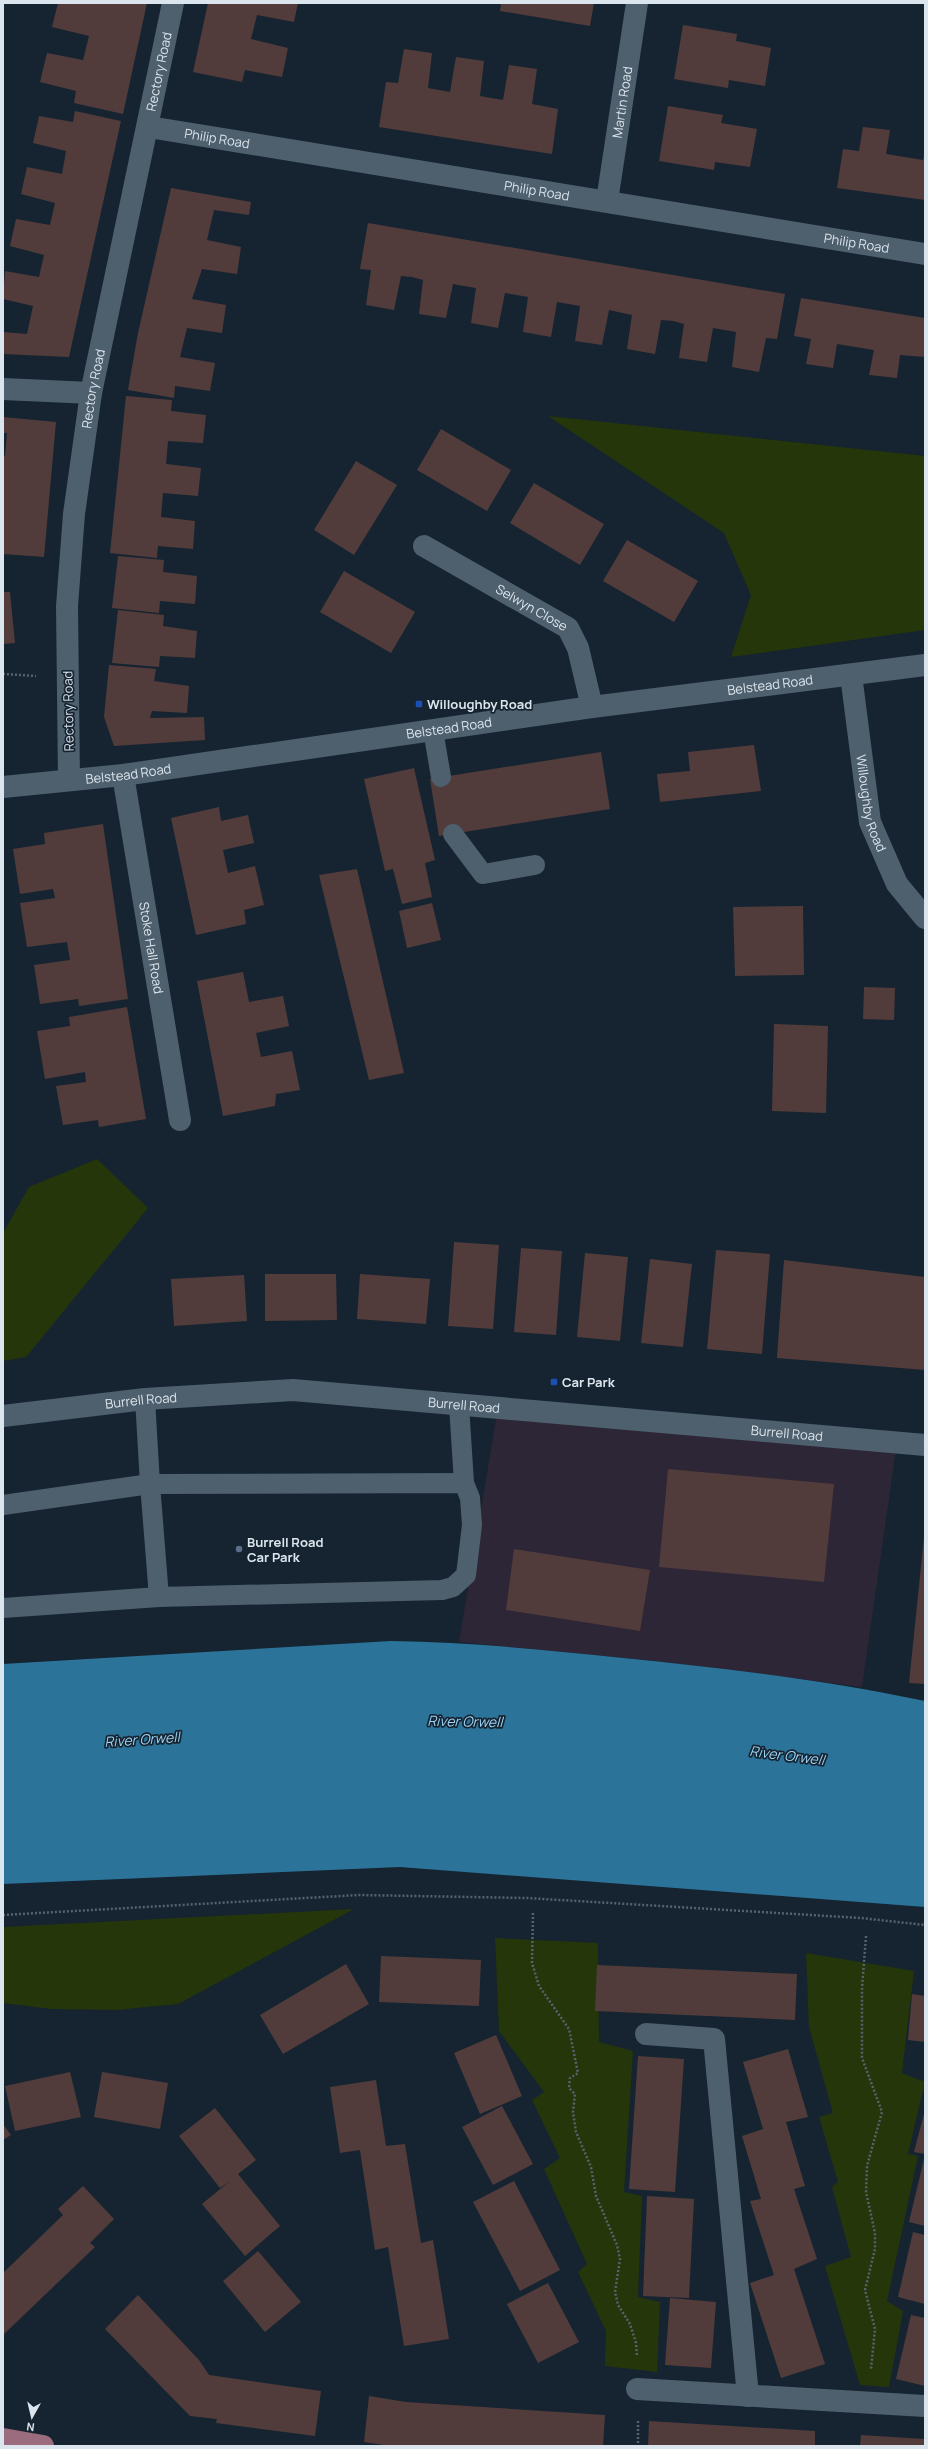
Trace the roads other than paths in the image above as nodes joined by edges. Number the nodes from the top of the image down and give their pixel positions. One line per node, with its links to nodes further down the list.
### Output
1 (173, 3): 3 (street, Rectory Road)
2 (637, 3): 4 (street, Martin Road)
3 (148, 127): 4 (street, Philip Road); 7 (street, Rectory Road)
4 (607, 201): 5 (street, Philip Road)
5 (925, 254)
6 (3, 389): 7 (street)
7 (91, 393): 15 (street, Rectory Road)
8 (424, 546): 11 (street, Selwyn Close)
9 (925, 665): 10 (street, Belstead Road)
10 (850, 675): 11 (street, Belstead Road); 19 (street, Willoughby Road)
11 (592, 707): 12 (street, Belstead Road)
12 (433, 730): 13 (street, Belstead Road); 14 (lane)
13 (123, 775): 15 (street, Belstead Road); 20 (street, Stoke Hall Road)
14 (441, 777)
15 (69, 780): 16 (street, Belstead Road)
16 (3, 787)
17 (453, 834): 18 (lane)
18 (535, 865)
19 (925, 918)
20 (180, 1120)
21 (145, 1399): 22 (street, Burrell Road); 23 (street, Burrell Road); 26 (lane)
22 (459, 1405): 24 (street, Burrell Road); 25 (lane)
23 (3, 1416)
24 (925, 1445)
25 (464, 1483): 26 (lane); 28 (lane)
26 (150, 1484): 27 (lane); 28 (lane)
27 (3, 1504)
28 (160, 1597): 29 (lane)
29 (3, 1608)
30 (646, 2034): 32 (street)
31 (637, 2390): 32 (street)
32 (748, 2396): 33 (street)
33 (925, 2406)
34 (3, 2439): 35 (main road)
35 (43, 2446)

